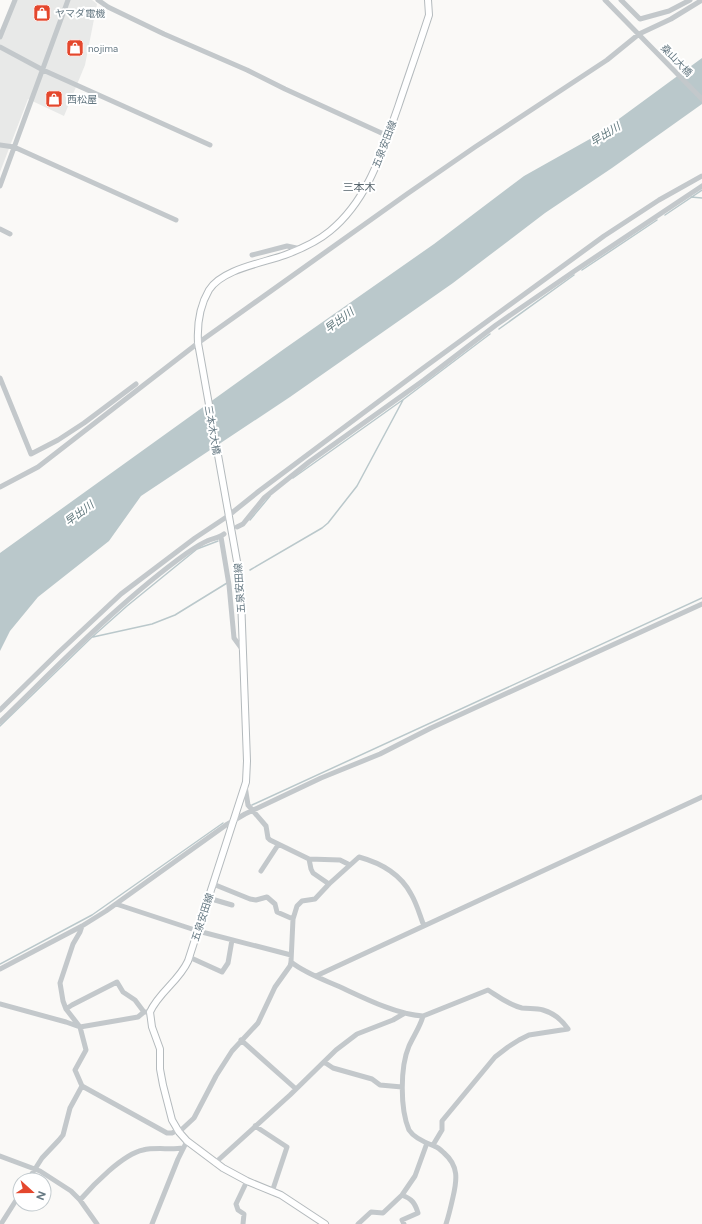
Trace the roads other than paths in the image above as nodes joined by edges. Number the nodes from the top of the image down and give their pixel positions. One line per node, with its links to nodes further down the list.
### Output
1 (14, 0): 10 (street)
2 (68, 0): 12 (street)
3 (98, 0): 14 (street)
4 (428, 0): 14 (main road, 五泉安田線)
5 (605, 0): 9 (street, 桑山大橋)
6 (621, 0): 7 (street)
7 (690, 0)
8 (702, 0): 9 (street)
9 (639, 34): 13 (street, 桑山大橋); 26 (street)
10 (0, 37)
11 (0, 47): 12 (street)
12 (43, 70): 16 (street); 17 (street)
13 (702, 99)
14 (388, 136): 24 (main road, 五泉安田線)
15 (0, 145): 17 (street)
16 (210, 145)
17 (14, 147): 19 (street); 21 (street)
18 (702, 176): 30 (street)
19 (0, 186)
20 (702, 186): 31 (street)
21 (176, 220)
22 (0, 229): 23 (street)
23 (10, 234)
24 (301, 248): 25 (street); 26 (main road, 五泉安田線)
25 (252, 255)
26 (199, 344): 29 (street); 30 (main road, 三本木大橋)
27 (0, 378): 28 (street)
28 (136, 384)
29 (0, 487)
30 (228, 515): 33 (main road, 五泉安田線); 34 (street)
31 (238, 527)
32 (702, 604): 38 (street)
33 (242, 649): 35 (street); 36 (main road, 五泉安田線)
34 (0, 710)
35 (0, 722)
36 (245, 786): 38 (street); 39 (main road, 五泉安田線)
37 (702, 797): 51 (street)
38 (252, 810): 39 (street); 40 (street)
39 (234, 820): 44 (main road, 五泉安田線); 47 (street)
40 (278, 845): 41 (street); 43 (street)
41 (309, 859): 42 (street); 45 (street)
42 (350, 865): 45 (street); 51 (street)
43 (260, 871)
44 (213, 884): 46 (main road, 五泉安田線); 49 (street)
45 (329, 884): 49 (street)
46 (208, 898): 48 (street); 52 (main road, 五泉安田線)
47 (116, 904): 50 (street); 52 (street)
48 (232, 906)
49 (293, 919): 54 (street)
50 (82, 926): 57 (street); 60 (street)
51 (424, 926): 58 (street)
52 (198, 931): 53 (street); 55 (main road, 五泉安田線)
53 (232, 940): 54 (street); 55 (street)
54 (291, 955): 56 (street)
55 (189, 957): 61 (main road, 五泉安田線)
56 (291, 962): 58 (street); 65 (street)
57 (0, 969)
58 (316, 976): 62 (street)
59 (0, 1004): 64 (street)
60 (66, 1009): 61 (street); 64 (street)
61 (147, 1012): 64 (street); 71 (main road)
62 (405, 1013): 63 (street); 66 (street)
63 (423, 1016): 68 (street); 74 (street)
64 (80, 1027): 67 (street)
65 (241, 1040): 69 (street); 71 (street)
66 (324, 1062): 68 (street); 69 (street)
67 (82, 1086): 71 (street); 78 (street)
68 (402, 1087): 73 (street)
69 (296, 1089): 70 (street)
70 (255, 1126): 77 (street); 81 (street)
71 (178, 1131): 72 (main road)
72 (187, 1141): 75 (street); 77 (main road)
73 (427, 1144): 74 (street); 82 (street)
74 (433, 1145): 92 (street)
75 (183, 1148): 83 (street); 87 (street)
76 (0, 1156): 78 (street)
77 (215, 1163): 80 (main road)
78 (34, 1169): 79 (street); 83 (street)
79 (32, 1172)
80 (247, 1182): 81 (main road); 88 (street)
81 (272, 1192): 89 (main road)
82 (402, 1195): 90 (street); 91 (street)
83 (80, 1200): 86 (street)
84 (12, 1207): 85 (street)
85 (1, 1224)
86 (97, 1224)
87 (152, 1224)
88 (243, 1224)
89 (325, 1224)
90 (358, 1224)
91 (404, 1224)
92 (446, 1224)

